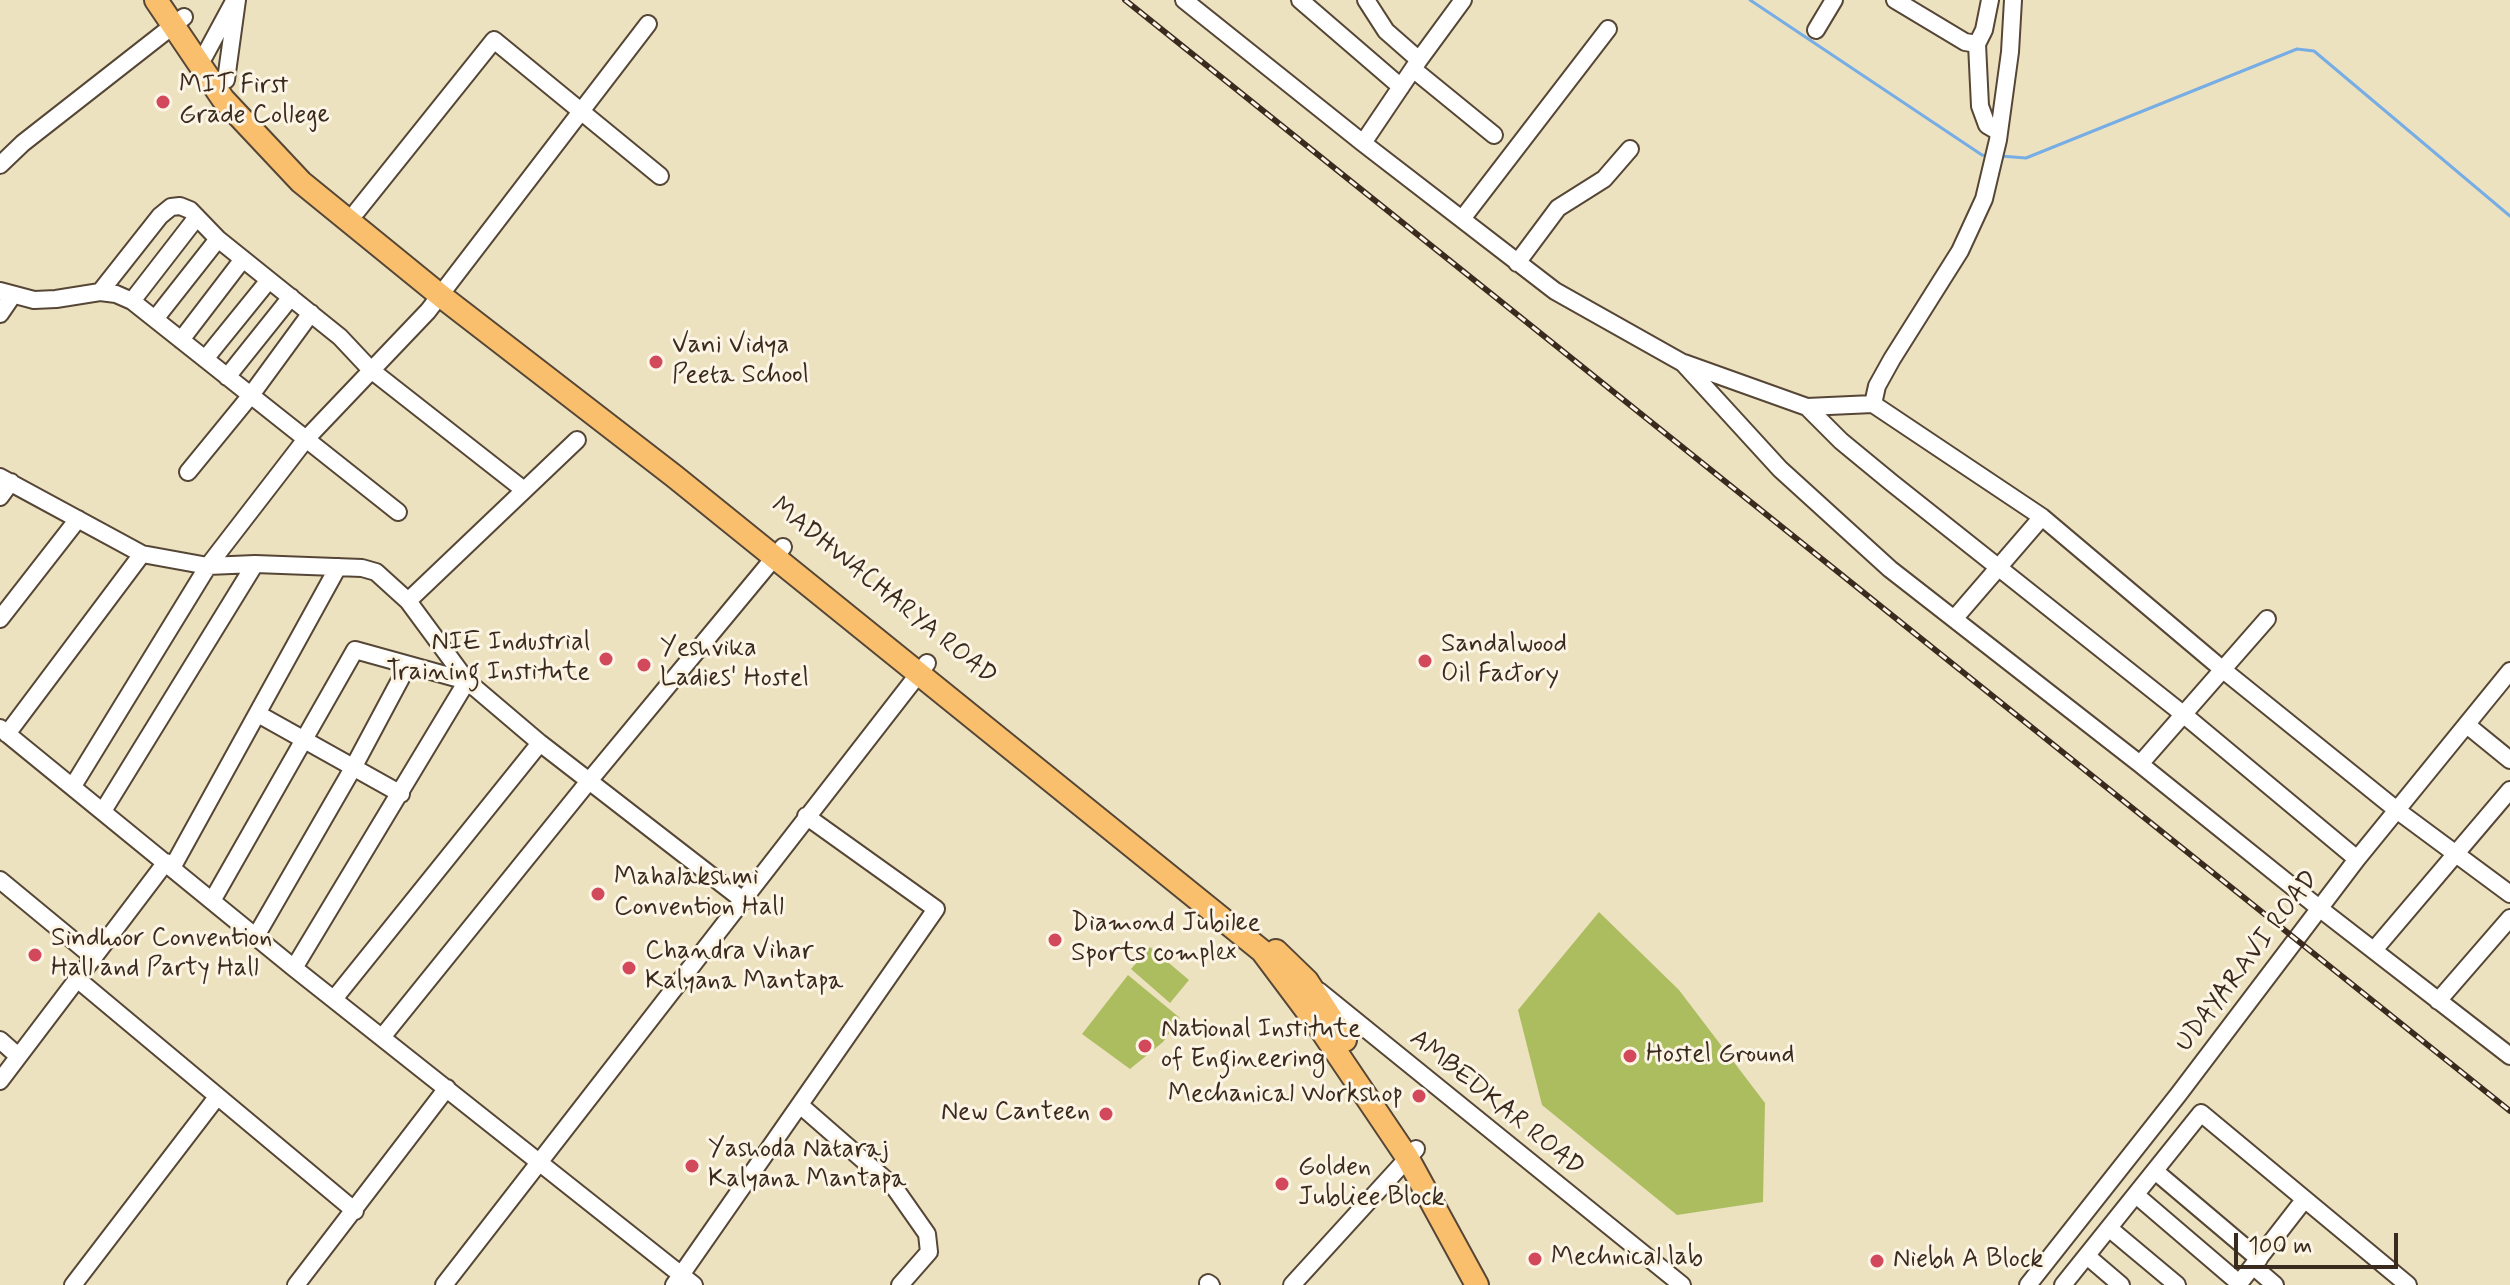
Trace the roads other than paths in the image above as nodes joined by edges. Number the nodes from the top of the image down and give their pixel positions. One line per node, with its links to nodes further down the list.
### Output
1 (156, 0): 11 (main road, MADHWACHARYA ROAD)
2 (235, 0): 16 (street); 18 (street)
3 (1184, 0): 23 (street)
4 (1366, 0): 17 (street)
5 (1463, 0): 17 (street)
6 (1834, 0): 14 (street)
7 (1895, 0): 15 (street)
8 (1990, 0): 15 (street)
9 (2013, 0): 22 (street)
10 (1309, 2): 19 (street)
11 (177, 14): 16 (main road, MADHWACHARYA ROAD); 25 (street)
12 (648, 24): 20 (street)
13 (1608, 29): 29 (street)
14 (1816, 30)
15 (1977, 44): 22 (street)
16 (202, 59): 18 (main road, MADHWACHARYA ROAD); 34 (main road, MADHWACHARYA ROAD)
17 (1416, 64): 19 (street); 21 (street)
18 (226, 80): 27 (main road, MADHWACHARYA ROAD)
19 (1401, 87): 23 (street)
20 (581, 113): 26 (street); 27 (street); 34 (street)
21 (1494, 135)
22 (1998, 136): 48 (street)
23 (1363, 143): 29 (street)
24 (1630, 149): 32 (street)
25 (0, 165)
26 (660, 176)
27 (357, 211): 34 (main road, MADHWACHARYA ROAD)
28 (197, 217): 30 (street); 35 (street); 38 (street)
29 (1462, 219): 32 (street)
30 (218, 239): 31 (street); 41 (street)
31 (243, 259): 33 (street); 42 (street)
32 (1517, 263): 44 (street)
33 (269, 280): 37 (street); 43 (street)
34 (444, 291): 45 (street); 59 (main road, MADHWACHARYA ROAD)
35 (100, 292): 36 (street); 38 (street)
36 (6, 293): 40 (street)
37 (291, 297): 39 (street); 46 (street)
38 (132, 301): 41 (street)
39 (311, 313): 45 (street); 47 (street)
40 (0, 314)
41 (155, 319): 42 (street)
42 (181, 340): 43 (street)
43 (205, 359): 46 (street)
44 (1683, 363): 49 (street); 67 (street)
45 (371, 370): 50 (street); 54 (street)
46 (227, 377): 47 (street)
47 (251, 395): 50 (street); 52 (street)
48 (1873, 404): 49 (street); 57 (street)
49 (1807, 407): 62 (street)
50 (306, 439): 56 (street); 63 (street)
51 (577, 440): 54 (street)
52 (188, 472)
53 (6, 480): 55 (street); 58 (street)
54 (524, 490): 65 (street)
55 (0, 497)
56 (398, 512)
57 (2042, 517): 62 (street); 71 (street)
58 (78, 519): 60 (street); 66 (street)
59 (778, 552): 70 (main road, MADHWACHARYA ROAD); 83 (street)
60 (142, 554): 63 (street); 77 (street)
61 (255, 564): 63 (street); 64 (street); 87 (street)
62 (1998, 565): 67 (street); 75 (street)
63 (208, 566): 84 (street)
64 (338, 567): 65 (street); 74 (street)
65 (408, 601): 73 (street)
66 (0, 619)
67 (1954, 619): 81 (street)
68 (2267, 619): 71 (street)
69 (408, 665): 73 (street); 78 (street); 82 (street)
70 (922, 668): 89 (street); 102 (main road, MADHWACHARYA ROAD); 105 (main road, MADHWACHARYA ROAD)
71 (2222, 669): 75 (street); 88 (street)
72 (2510, 671): 76 (street, UDAYARAVI ROAD)
73 (467, 681): 79 (street); 86 (street)
74 (258, 714): 78 (street); 92 (street)
75 (2183, 714): 81 (street); 91 (street)
76 (2467, 725): 80 (street); 88 (street, UDAYARAVI ROAD)
77 (3, 731): 84 (street)
78 (304, 740): 82 (street); 95 (street)
79 (540, 743): 83 (street); 106 (street)
80 (2510, 760)
81 (2140, 764): 97 (street)
82 (353, 768): 86 (street); 99 (street)
83 (589, 781): 96 (street); 108 (street)
84 (73, 786): 87 (street)
85 (2510, 790): 90 (street)
86 (401, 794): 103 (street)
87 (103, 811): 92 (street)
88 (2398, 811): 90 (street); 91 (street, UDAYARAVI ROAD)
89 (806, 816): 96 (street); 115 (street)
90 (2454, 854): 94 (street); 100 (street)
91 (2357, 859): 97 (street, UDAYARAVI ROAD)
92 (169, 865): 95 (street); 101 (street)
93 (0, 880): 101 (street)
94 (2510, 894)
95 (212, 901): 99 (street)
96 (744, 901): 117 (street)
97 (2319, 908): 100 (street); 135 (street, UDAYARAVI ROAD)
98 (2510, 918): 107 (street)
99 (256, 936): 103 (street)
100 (2374, 950): 107 (street)
101 (92, 956): 104 (street)
102 (1276, 967): 105 (street, AMBEDKAR ROAD); 116 (main road, MADHWACHARYA ROAD)
103 (294, 968): 106 (street)
104 (76, 978): 111 (street); 114 (street)
105 (1307, 981): 116 (main road, MADHWACHARYA ROAD); 134 (street, AMBEDKAR ROAD)
106 (334, 999): 108 (street)
107 (2438, 1001): 110 (street)
108 (383, 1036): 113 (street)
109 (0, 1040): 111 (street)
110 (2507, 1046)
111 (18, 1056): 112 (street)
112 (0, 1081)
113 (447, 1088): 117 (street); 121 (street)
114 (217, 1097): 121 (street); 127 (street)
115 (800, 1105): 125 (street); 130 (street)
116 (1411, 1153): 131 (street); 132 (main road); 133 (main road, MADHWACHARYA ROAD)
117 (540, 1161): 125 (street); 129 (street)
118 (2155, 1171): 119 (street); 120 (street); 124 (street)
119 (2136, 1195): 122 (street); 126 (street)
120 (2304, 1200): 124 (street); 140 (street)
121 (355, 1211): 128 (street)
122 (2110, 1229): 123 (street); 138 (street)
123 (2087, 1256): 136 (street); 137 (street)
124 (2256, 1262): 126 (street); 139 (street)
125 (684, 1282)
126 (2239, 1284)
127 (73, 1285)
128 (296, 1285)
129 (444, 1285)
130 (900, 1285)
131 (1292, 1285)
132 (1477, 1285)
133 (1490, 1285)
134 (1682, 1285)
135 (2028, 1285)
136 (2063, 1285)
137 (2121, 1285)
138 (2177, 1285)
139 (2275, 1285)
140 (2408, 1285)

